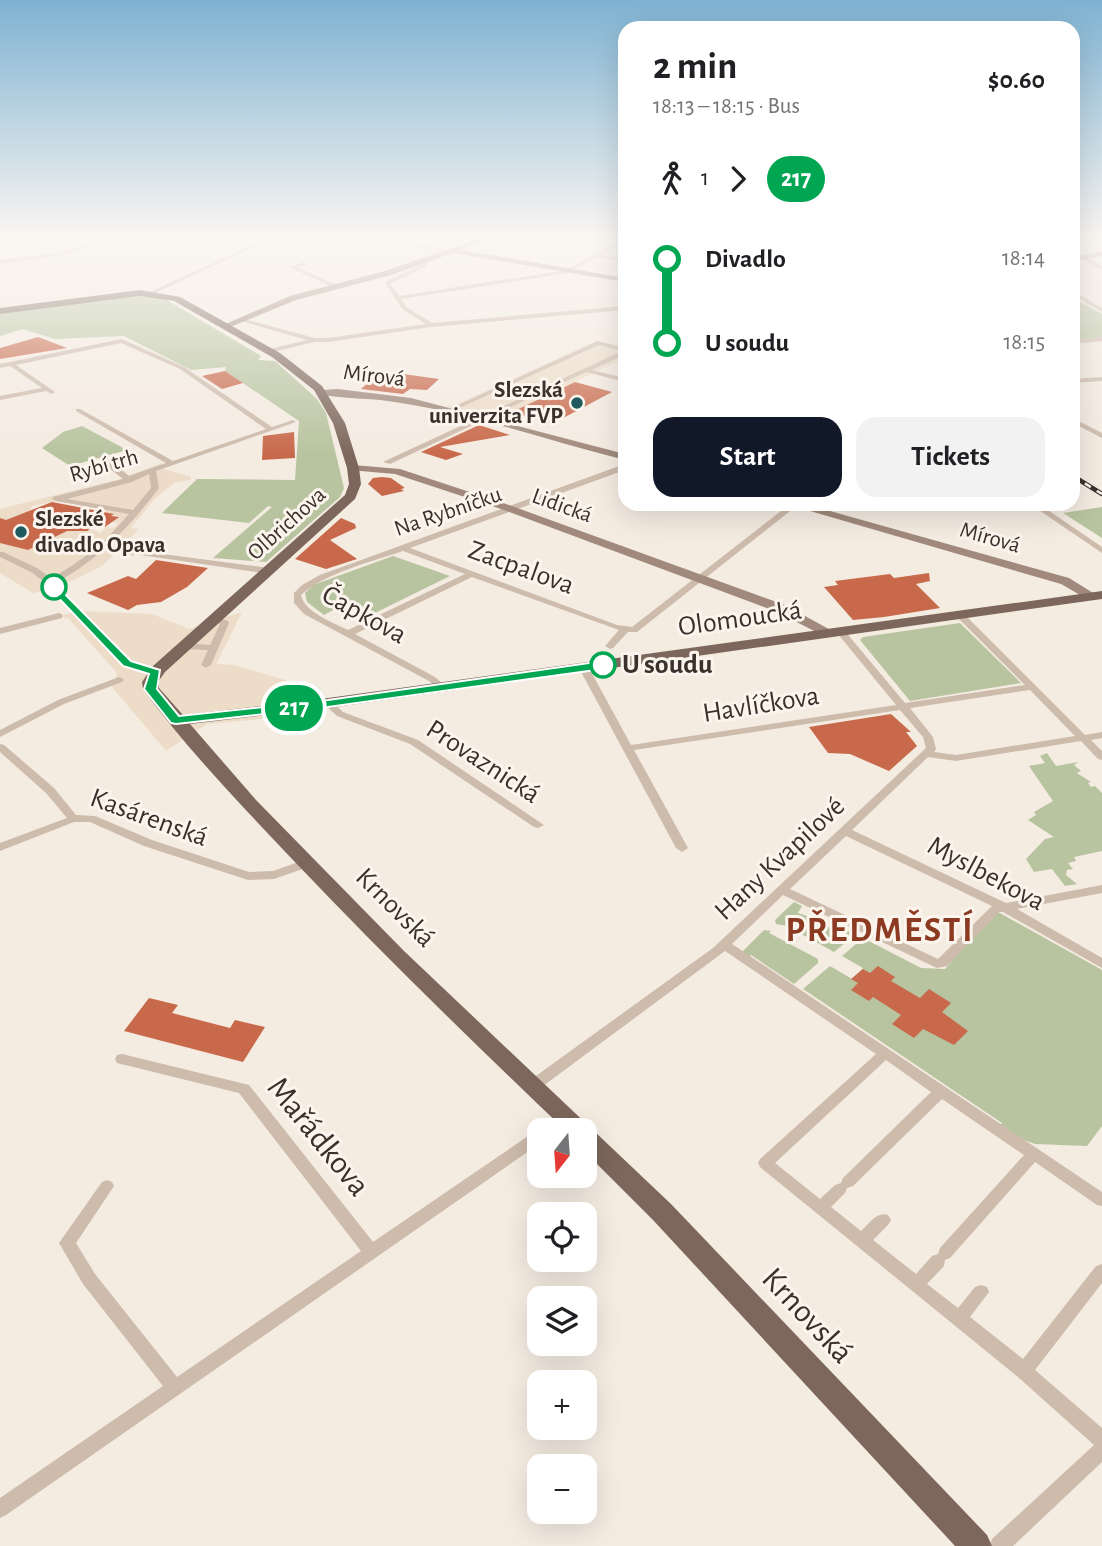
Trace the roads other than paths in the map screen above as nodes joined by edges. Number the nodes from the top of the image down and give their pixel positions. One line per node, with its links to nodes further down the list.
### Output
1 (196, 310): 6 (main road, Olbrichova)
2 (266, 310): 5 (street)
3 (407, 310): 7 (street)
4 (602, 310): 7 (street)
5 (244, 321): 6 (street); 9 (street)
6 (225, 326): 12 (main road, Olbrichova)
7 (431, 326): 9 (street)
8 (1102, 339): 10 (street)
9 (315, 340): 12 (street)
10 (1080, 341)
11 (618, 349): 23 (street)
12 (271, 353): 20 (main road, Olbrichova)
13 (618, 354): 16 (street)
14 (11, 364): 15 (street); 21 (street); 27 (street)
15 (0, 366)
16 (585, 370): 17 (street); 24 (street)
17 (618, 378)
18 (1102, 379): 19 (street)
19 (1080, 381)
20 (322, 393): 23 (street, Mírová); 33 (main road, Olbrichova)
21 (0, 398)
22 (78, 410): 32 (street)
23 (448, 411): 24 (street, Mírová)
24 (478, 419): 29 (street, Mírová); 31 (street)
25 (293, 422): 27 (street)
26 (1080, 424): 28 (street)
27 (271, 429): 32 (street)
28 (1101, 435)
29 (618, 455)
30 (102, 458): 36 (street)
31 (387, 462)
32 (172, 463): 34 (street)
33 (354, 468): 37 (street, Lidická); 48 (main road, Olbrichova)
34 (152, 470): 36 (street, Rybí trh); 41 (street, Rybí trh)
35 (618, 470): 37 (street, Na Rybníčku)
36 (129, 480): 41 (street, Rybí trh)
37 (512, 510): 43 (street, Na Rybníčku); 51 (street, Lidická)
38 (785, 511): 51 (street)
39 (819, 511): 53 (street, Mírová)
40 (1044, 511): 45 (street)
41 (135, 513): 42 (street, Rybí trh)
42 (106, 548): 44 (street); 52 (street, Rybí trh)
43 (403, 548): 49 (street, Zacpalova); 50 (street, Na Rybníčku)
44 (117, 550)
45 (1102, 551)
46 (134, 552): 48 (street)
47 (0, 554): 52 (street)
48 (270, 571): 56 (main road, Olbrichova)
49 (471, 574): 57 (street, Zacpalova); 60 (street)
50 (323, 577): 60 (street, Čapkova)
51 (701, 579): 57 (street); 59 (street, Lidická)
52 (50, 582): 66 (street)
53 (1097, 596): 54 (main road, Olomoucká)
54 (960, 615): 59 (main road, Olomoucká); 68 (street)
55 (59, 616): 58 (street)
56 (214, 620): 61 (main road, Olbrichova); 63 (street)
57 (625, 629): 62 (street)
58 (0, 631)
59 (835, 632): 65 (main road, Olomoucká); 71 (street)
60 (348, 634): 69 (street, Čapkova)
61 (184, 646): 63 (street); 66 (main road, Olbrichova)
62 (610, 646)
63 (214, 648): 64 (street)
64 (206, 665)
65 (584, 668): 69 (main road, Olomoucká); 77 (street)
66 (155, 672): 72 (main road, Krnovská)
67 (119, 680): 73 (street)
68 (1032, 687): 71 (street, Havlíčkova); 75 (street)
69 (442, 688): 70 (main road, Olomoucká)
70 (328, 704): 72 (main road, Olomoucká); 81 (street, Provaznická)
71 (902, 706): 77 (street, Havlíčkova); 78 (street)
72 (176, 720): 85 (main road, Krnovská)
73 (0, 734)
74 (1102, 735): 75 (street)
75 (1083, 738): 78 (street); 79 (street)
76 (0, 747): 80 (street, Kasárenská)
77 (628, 748): 84 (street)
78 (928, 754): 82 (street, Hany Kvapilové)
79 (1102, 757)
80 (73, 819): 83 (street); 85 (street, Kasárenská)
81 (538, 825)
82 (845, 831): 87 (street, Hany Kvapilové); 88 (street, Myslbekova)
83 (0, 847)
84 (682, 848)
85 (307, 863): 93 (main road, Krnovská)
86 (1102, 889): 88 (street)
87 (782, 890): 88 (street); 89 (street, Hany Kvapilové)
88 (1003, 906): 90 (street, Myslbekova)
89 (724, 944): 91 (street); 93 (street, Hany Kvapilové)
90 (1102, 964)
91 (885, 1053): 94 (street); 101 (street)
92 (122, 1059): 104 (street, Mařádkova)
93 (534, 1085): 95 (main road, Krnovská)
94 (941, 1091): 98 (street); 101 (street)
95 (568, 1118)
96 (527, 1144): 104 (street)
97 (597, 1147): 114 (main road, Krnovská)
98 (1033, 1154): 100 (street); 106 (street)
99 (107, 1186): 110 (street)
100 (1102, 1200)
101 (822, 1207): 103 (street)
102 (883, 1220): 103 (street)
103 (863, 1240): 106 (street)
104 (373, 1253): 110 (street)
105 (1102, 1271): 109 (street)
106 (917, 1284): 108 (street)
107 (981, 1292): 108 (street)
108 (959, 1318): 109 (street)
109 (1024, 1371): 111 (street)
110 (175, 1388): 113 (street)
111 (1102, 1440)
112 (1102, 1451): 115 (street)
113 (0, 1509)
114 (976, 1546)
115 (999, 1546)

